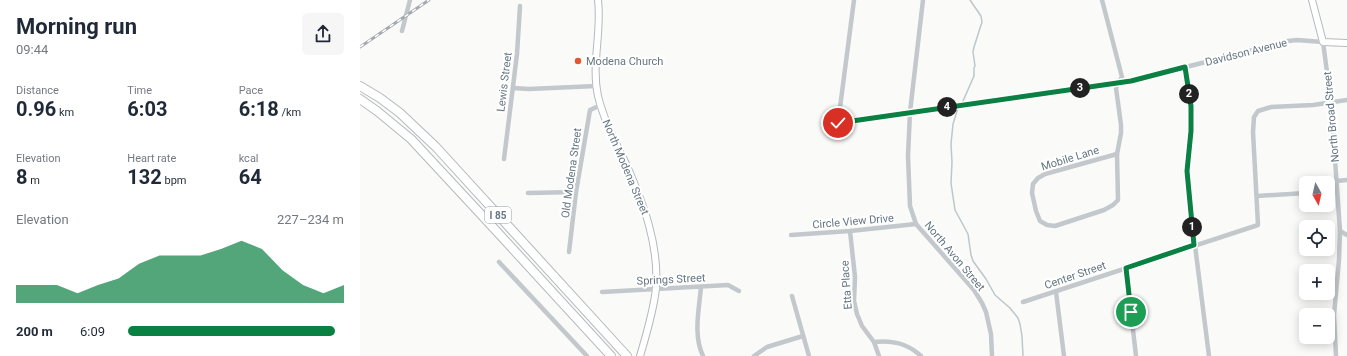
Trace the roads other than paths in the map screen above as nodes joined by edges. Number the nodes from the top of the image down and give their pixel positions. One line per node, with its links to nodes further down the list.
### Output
1 (410, 0): 8 (street)
2 (598, 0): 14 (street, North Modena Street)
3 (854, 0): 22 (street, Davidson Avenue)
4 (924, 0): 22 (street, North Avon Street)
5 (1102, 0): 12 (street, Mobile Lane)
6 (1312, 0): 9 (street, North Broad Street)
7 (520, 6): 15 (street, Lewis Street)
8 (402, 31)
9 (1323, 42): 10 (street, Davidson Avenue); 11 (street, Davidson Avenue); 19 (street, North Broad Street)
10 (1347, 43)
11 (1185, 67): 12 (street, Davidson Avenue); 37 (street)
12 (1118, 83): 22 (street, Davidson Avenue); 23 (street, Mobile Lane)
13 (360, 86): 52 (highway, I 85)
14 (596, 86): 15 (street); 20 (street, North Modena Street)
15 (512, 88): 24 (street, Lewis Street)
16 (360, 99): 21 (highway, I 85)
17 (1347, 100): 19 (street)
18 (360, 102): 21 (highway)
19 (1330, 102): 25 (street, North Broad Street); 31 (street)
20 (601, 106): 28 (street, Old Modena Street); 42 (street, North Modena Street)
21 (377, 111): 51 (highway, I 85)
22 (910, 112): 32 (street, North Avon Street)
23 (1117, 154): 23 (street, Mobile Lane)
24 (504, 159)
25 (1336, 180): 26 (street); 27 (street, North Broad Street)
26 (1347, 180)
27 (1336, 191): 34 (street, North Broad Street)
28 (576, 192): 29 (street); 38 (street, Old Modena Street)
29 (528, 193)
30 (1299, 193): 31 (street)
31 (1257, 196): 37 (street, Center Street)
32 (916, 224): 33 (street, Circle View Drive); 59 (street, North Avon Street)
33 (850, 231): 36 (street, Circle View Drive); 49 (street, Etta Place)
34 (1340, 231): 35 (street); 63 (street, North Broad Street)
35 (1347, 235)
36 (792, 236)
37 (1194, 245): 40 (street, Center Street); 62 (street)
38 (569, 252)
39 (499, 262): 50 (street)
40 (1126, 268): 45 (street, Center Street); 61 (street)
41 (701, 286): 42 (street, Springs Street); 43 (street, Springs Street); 54 (street)
42 (656, 289): 44 (street, Springs Street); 53 (street, North Modena Street)
43 (740, 290)
44 (602, 292)
45 (1056, 292): 47 (street, Center Street); 60 (street)
46 (792, 296): 48 (street)
47 (1023, 302)
48 (803, 336): 55 (street); 56 (street)
49 (874, 342): 57 (street, Etta Place); 58 (street)
50 (588, 356)
51 (610, 356)
52 (627, 356)
53 (640, 356)
54 (703, 356)
55 (754, 356)
56 (808, 356)
57 (879, 356)
58 (921, 356)
59 (992, 356)
60 (1064, 356)
61 (1136, 356)
62 (1209, 356)
63 (1336, 356)

